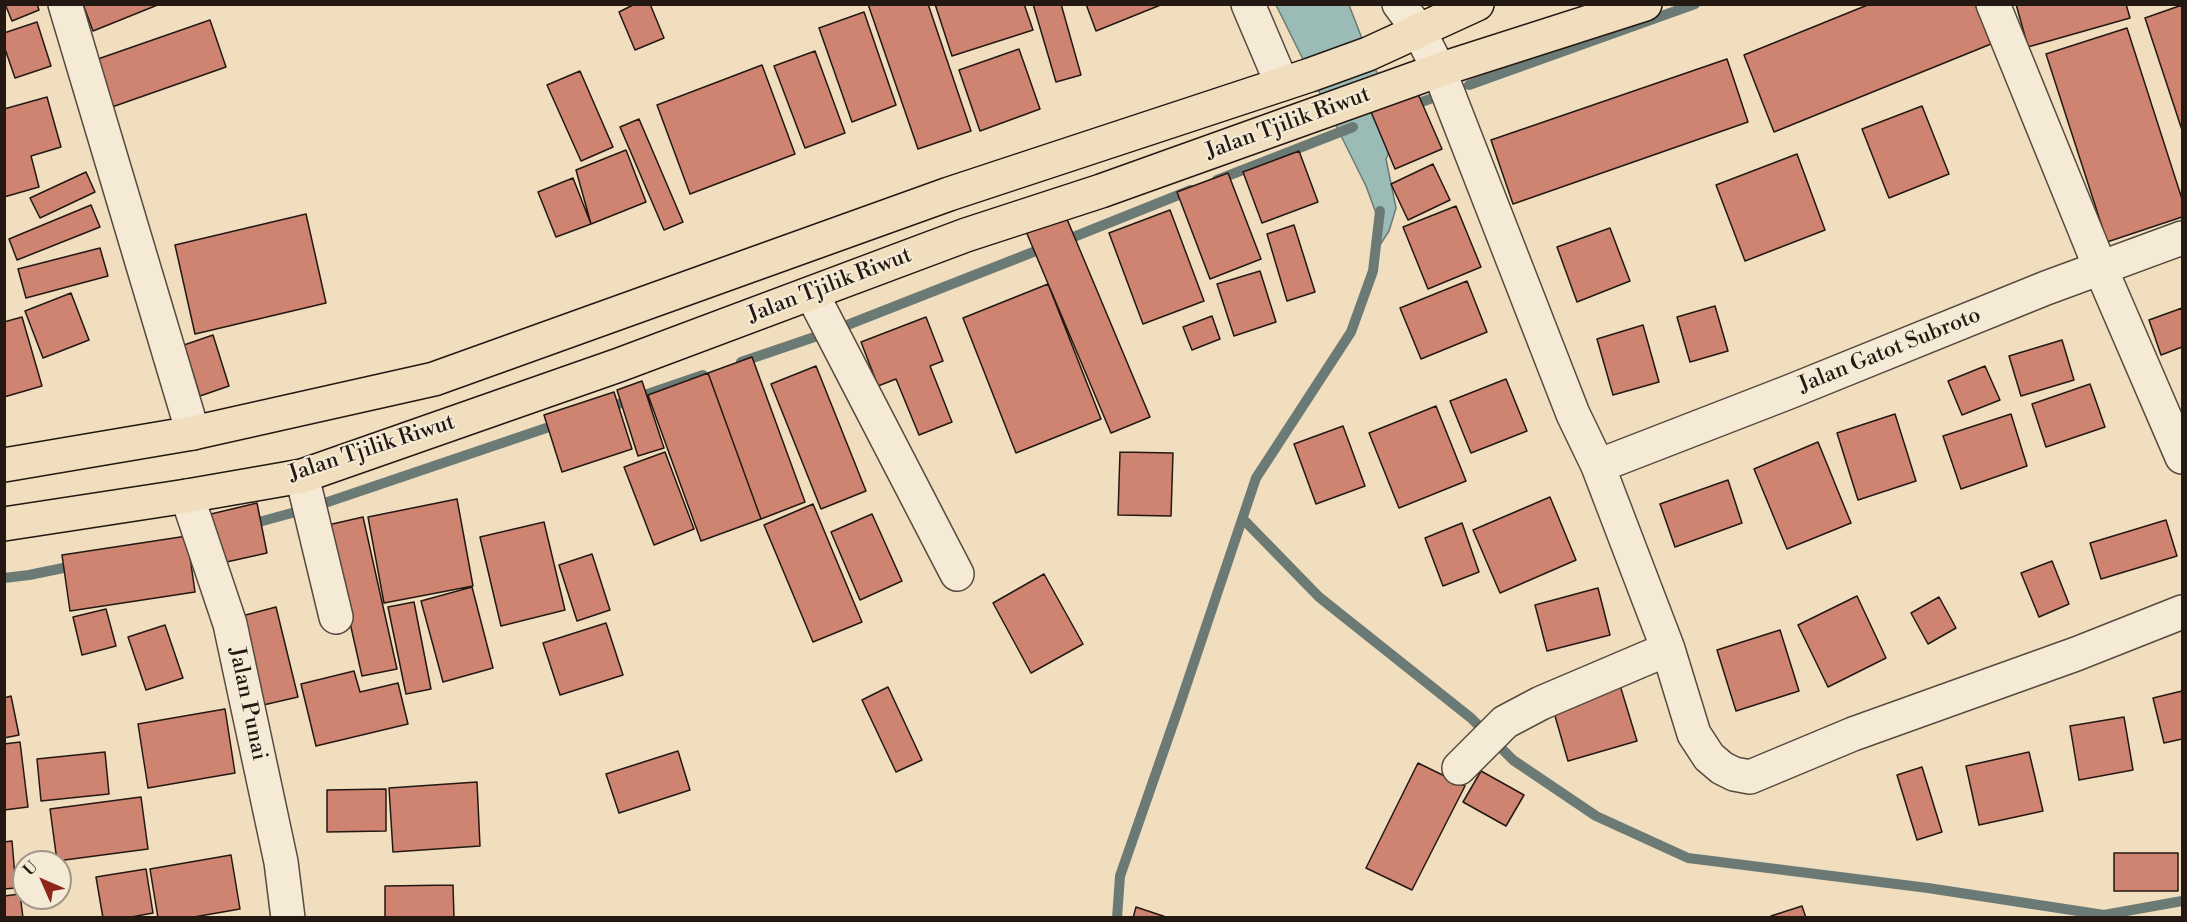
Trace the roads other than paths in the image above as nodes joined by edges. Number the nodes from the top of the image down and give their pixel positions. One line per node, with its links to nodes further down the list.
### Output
1 (65, 4): 15 (street)
2 (1248, 4): 9 (street)
3 (1399, 4): 7 (street)
4 (1477, 4): 7 (highway, Jalan Tjilik Riwut)
5 (1645, 4): 8 (highway, Jalan Tjilik Riwut)
6 (1994, 4): 13 (street)
7 (1419, 31): 8 (street); 9 (highway, Jalan Tjilik Riwut)
8 (1439, 70): 11 (highway, Jalan Tjilik Riwut); 18 (street)
9 (1296, 79): 10 (highway, Jalan Tjilik Riwut)
10 (949, 194): 11 (highway); 15 (highway, Jalan Tjilik Riwut)
11 (966, 235): 14 (highway, Jalan Tjilik Riwut)
12 (2182, 238): 13 (street, Jalan Gatot Subroto)
13 (2100, 267): 16 (street); 18 (street, Jalan Gatot Subroto)
14 (812, 294): 19 (highway, Jalan Tjilik Riwut); 22 (street)
15 (193, 433): 17 (highway, Jalan Tjilik Riwut)
16 (2182, 457)
17 (4, 465)
18 (1598, 466): 25 (street)
19 (302, 476): 20 (highway, Jalan Tjilik Riwut); 24 (street)
20 (187, 496): 21 (highway, Jalan Tjilik Riwut); 27 (street, Jalan Punai)
21 (4, 524)
22 (957, 574)
23 (2182, 612): 25 (street)
24 (336, 617)
25 (1668, 649): 26 (street)
26 (1470, 757)
27 (288, 918)

